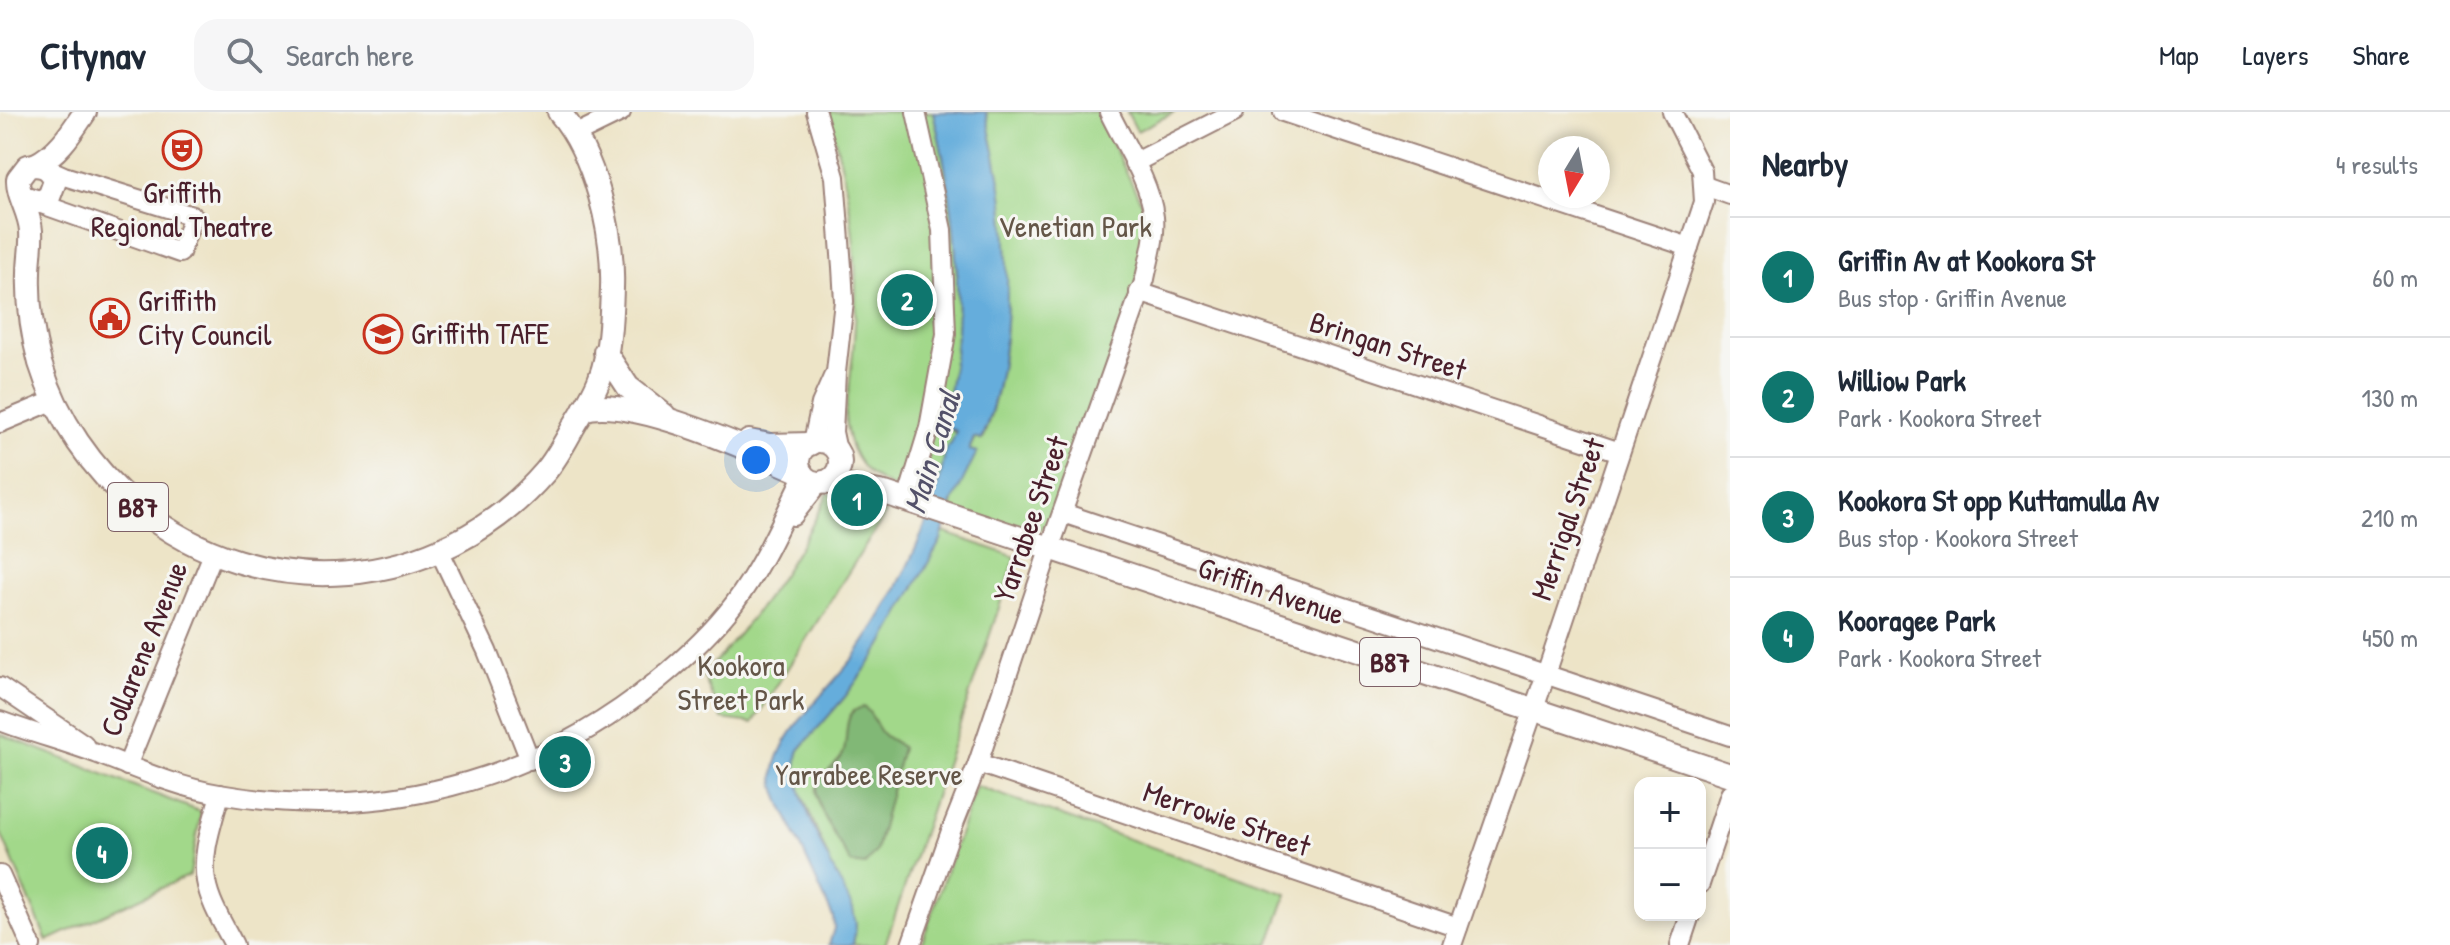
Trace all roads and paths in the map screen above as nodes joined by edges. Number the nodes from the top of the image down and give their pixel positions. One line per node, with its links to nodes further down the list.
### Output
1 (85, 112): 13 (main road)
2 (559, 112): 10 (main road, B87)
3 (621, 112): 10 (street)
4 (816, 112): 21 (street)
5 (916, 112): 32 (street)
6 (1109, 112): 12 (street, Yarrabee Street)
7 (1234, 112): 12 (street)
8 (1283, 112): 18 (street)
9 (1672, 112): 15 (street)
10 (576, 134): 20 (main road, B87)
11 (0, 163): 13 (main road)
12 (1134, 163): 19 (street, Yarrabee Street)
13 (36, 166): 17 (main road, B87); 17 (main road); 17 (street)
14 (0, 182): 17 (main road)
15 (1705, 186): 16 (street); 18 (street, Merrigal Street)
16 (1730, 195)
17 (26, 198): 22 (main road, B87)
18 (1689, 247): 28 (street, Merrigal Street)
19 (1139, 292): 28 (street, Bringan Street); 33 (street, Yarrabee Street)
20 (605, 352): 23 (main road, B87); 25 (main road, Griffin Avenue / B87)
21 (836, 372): 27 (street); 29 (street)
22 (55, 400): 24 (street); 36 (main road, B87)
23 (584, 409): 25 (main road, Griffin Avenue / B87); 35 (main road, B87)
24 (0, 423)
25 (679, 424): 26 (main road, Griffin Avenue / B87)
26 (701, 431): 27 (main road, Griffin Avenue / B87); 30 (main road, Griffin Avenue / B87)
27 (811, 443): 29 (main road, B87); 30 (main road)
28 (1620, 452): 37 (street, Merrigal Street)
29 (838, 455): 30 (main road); 31 (main road, Griffin Avenue / B87)
30 (812, 479): 31 (main road, Griffin Avenue / B87); 43 (street)
31 (885, 493): 32 (main road, Griffin Avenue / B87)
32 (916, 504): 34 (main road, Griffin Avenue / B87)
33 (1063, 513): 34 (street, Yarrabee Street); 37 (street, Griffin Avenue)
34 (1050, 547): 39 (main road, Griffin Avenue / B87); 44 (street, Yarrabee Street)
35 (439, 550): 36 (main road, B87); 43 (street)
36 (213, 554): 45 (street, Collarene Avenue)
37 (1546, 674): 39 (street, Merrigal Street); 41 (street, Griffin Avenue)
38 (0, 687): 42 (street)
39 (1533, 710): 46 (main road, Griffin Avenue / B87); 52 (street, Merrigal Street)
40 (0, 721): 42 (street)
41 (1730, 736)
42 (96, 753): 45 (street)
43 (530, 760): 47 (street)
44 (978, 763): 52 (street, Merrowie Street); 55 (street, Yarrabee Street)
45 (127, 766): 47 (street)
46 (1730, 775)
47 (220, 794): 54 (street)
48 (1730, 794): 49 (street)
49 (1706, 866)
50 (0, 875): 53 (street)
51 (1688, 921): 56 (street)
52 (1455, 936)
53 (31, 945)
54 (234, 945)
55 (911, 945)
56 (1680, 945)

